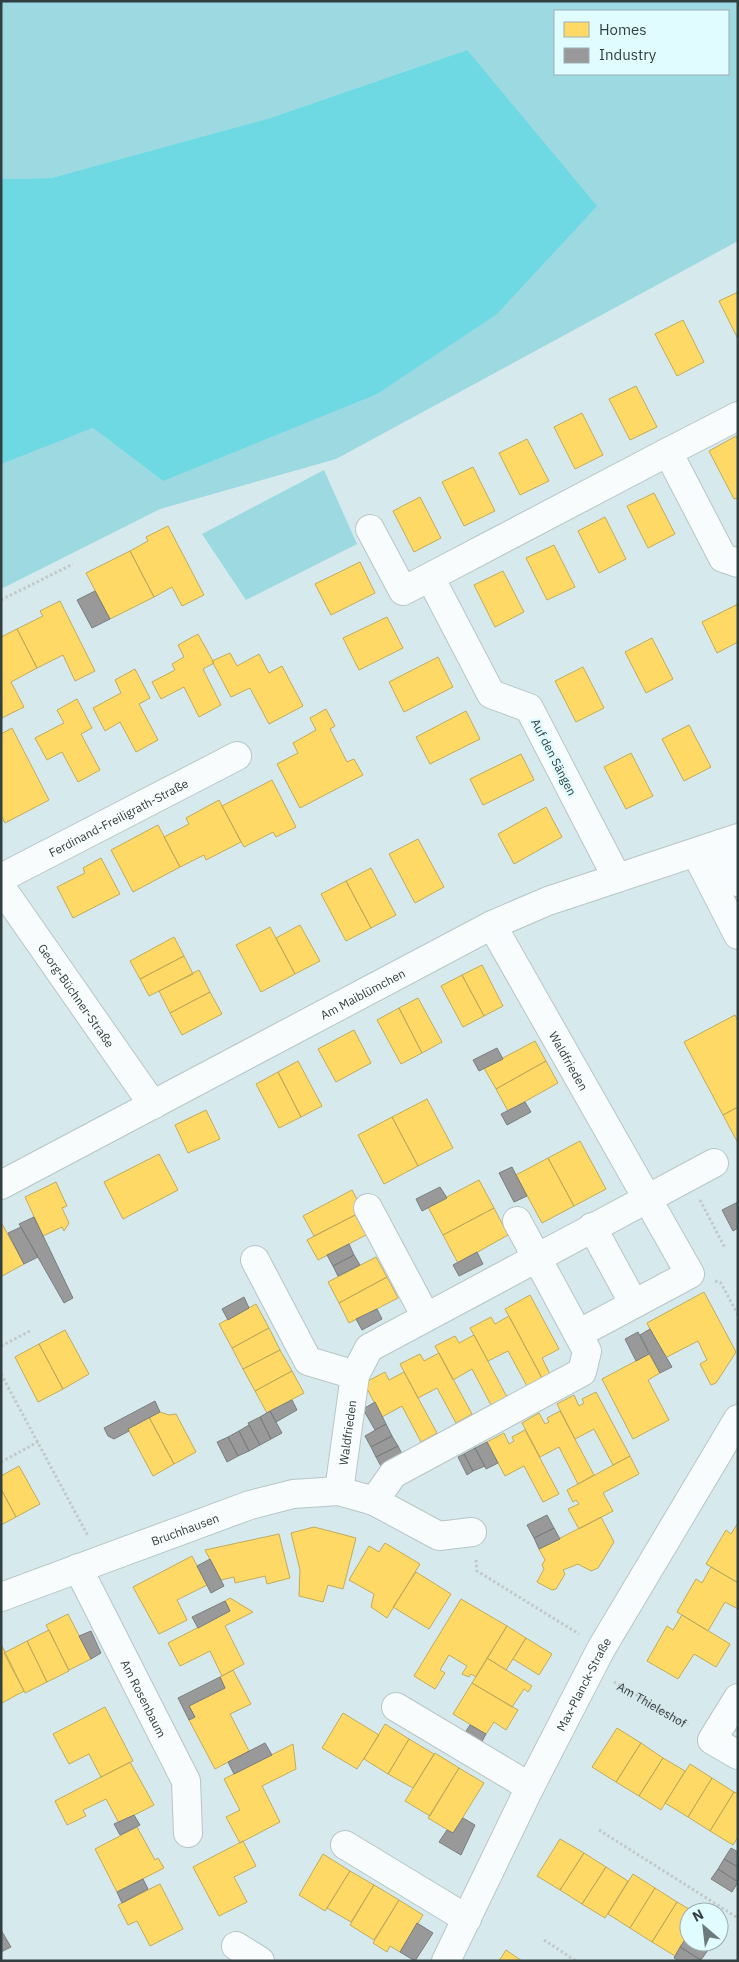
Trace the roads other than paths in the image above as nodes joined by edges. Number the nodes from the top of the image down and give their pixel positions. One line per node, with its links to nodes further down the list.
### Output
1 (738, 416): 2 (street)
2 (668, 452): 4 (street); 5 (street)
3 (370, 529): 5 (street)
4 (738, 563)
5 (430, 577): 9 (street, Auf den Sängen)
6 (237, 756): 8 (street, Ferdinand-Freiligrath-Straße)
7 (718, 845): 9 (street, Am Maiblümchen); 10 (street); 13 (street)
8 (1, 878)
9 (617, 878): 12 (street, Am Maiblümchen)
10 (738, 882)
11 (1, 887): 14 (street, Georg-Büchner-Straße)
12 (492, 925): 14 (street, Am Maiblümchen); 17 (street, Waldfrieden)
13 (738, 935)
14 (153, 1105): 16 (street, Am Maiblümchen)
15 (714, 1163): 17 (street, Waldfrieden)
16 (1, 1185)
17 (646, 1198): 20 (street, Waldfrieden); 23 (street, Waldfrieden)
18 (368, 1208): 24 (street)
19 (517, 1221): 21 (street)
20 (592, 1227): 21 (street, Waldfrieden); 23 (street)
21 (537, 1256): 24 (street, Waldfrieden); 25 (street)
22 (255, 1260): 26 (street)
23 (634, 1304): 25 (street)
24 (426, 1317): 26 (street, Waldfrieden)
25 (578, 1334): 29 (street)
26 (356, 1375): 28 (street, Waldfrieden)
27 (738, 1418): 36 (street, Max-Planck-Straße)
28 (339, 1491): 29 (street, Bruchhausen); 31 (street, Bruchhausen)
29 (374, 1501): 30 (street, Bruchhausen)
30 (472, 1532)
31 (90, 1564): 32 (street, Bruchhausen); 37 (street, Am Rosenbaum)
32 (1, 1597)
33 (738, 1698): 35 (street)
34 (396, 1706): 36 (street)
35 (738, 1755)
36 (530, 1787): 39 (street, Max-Planck-Straße)
37 (188, 1833)
38 (345, 1845): 39 (street)
39 (467, 1919): 42 (street, Max-Planck-Straße)
40 (236, 1946): 41 (street)
41 (260, 1961)
42 (446, 1961)

